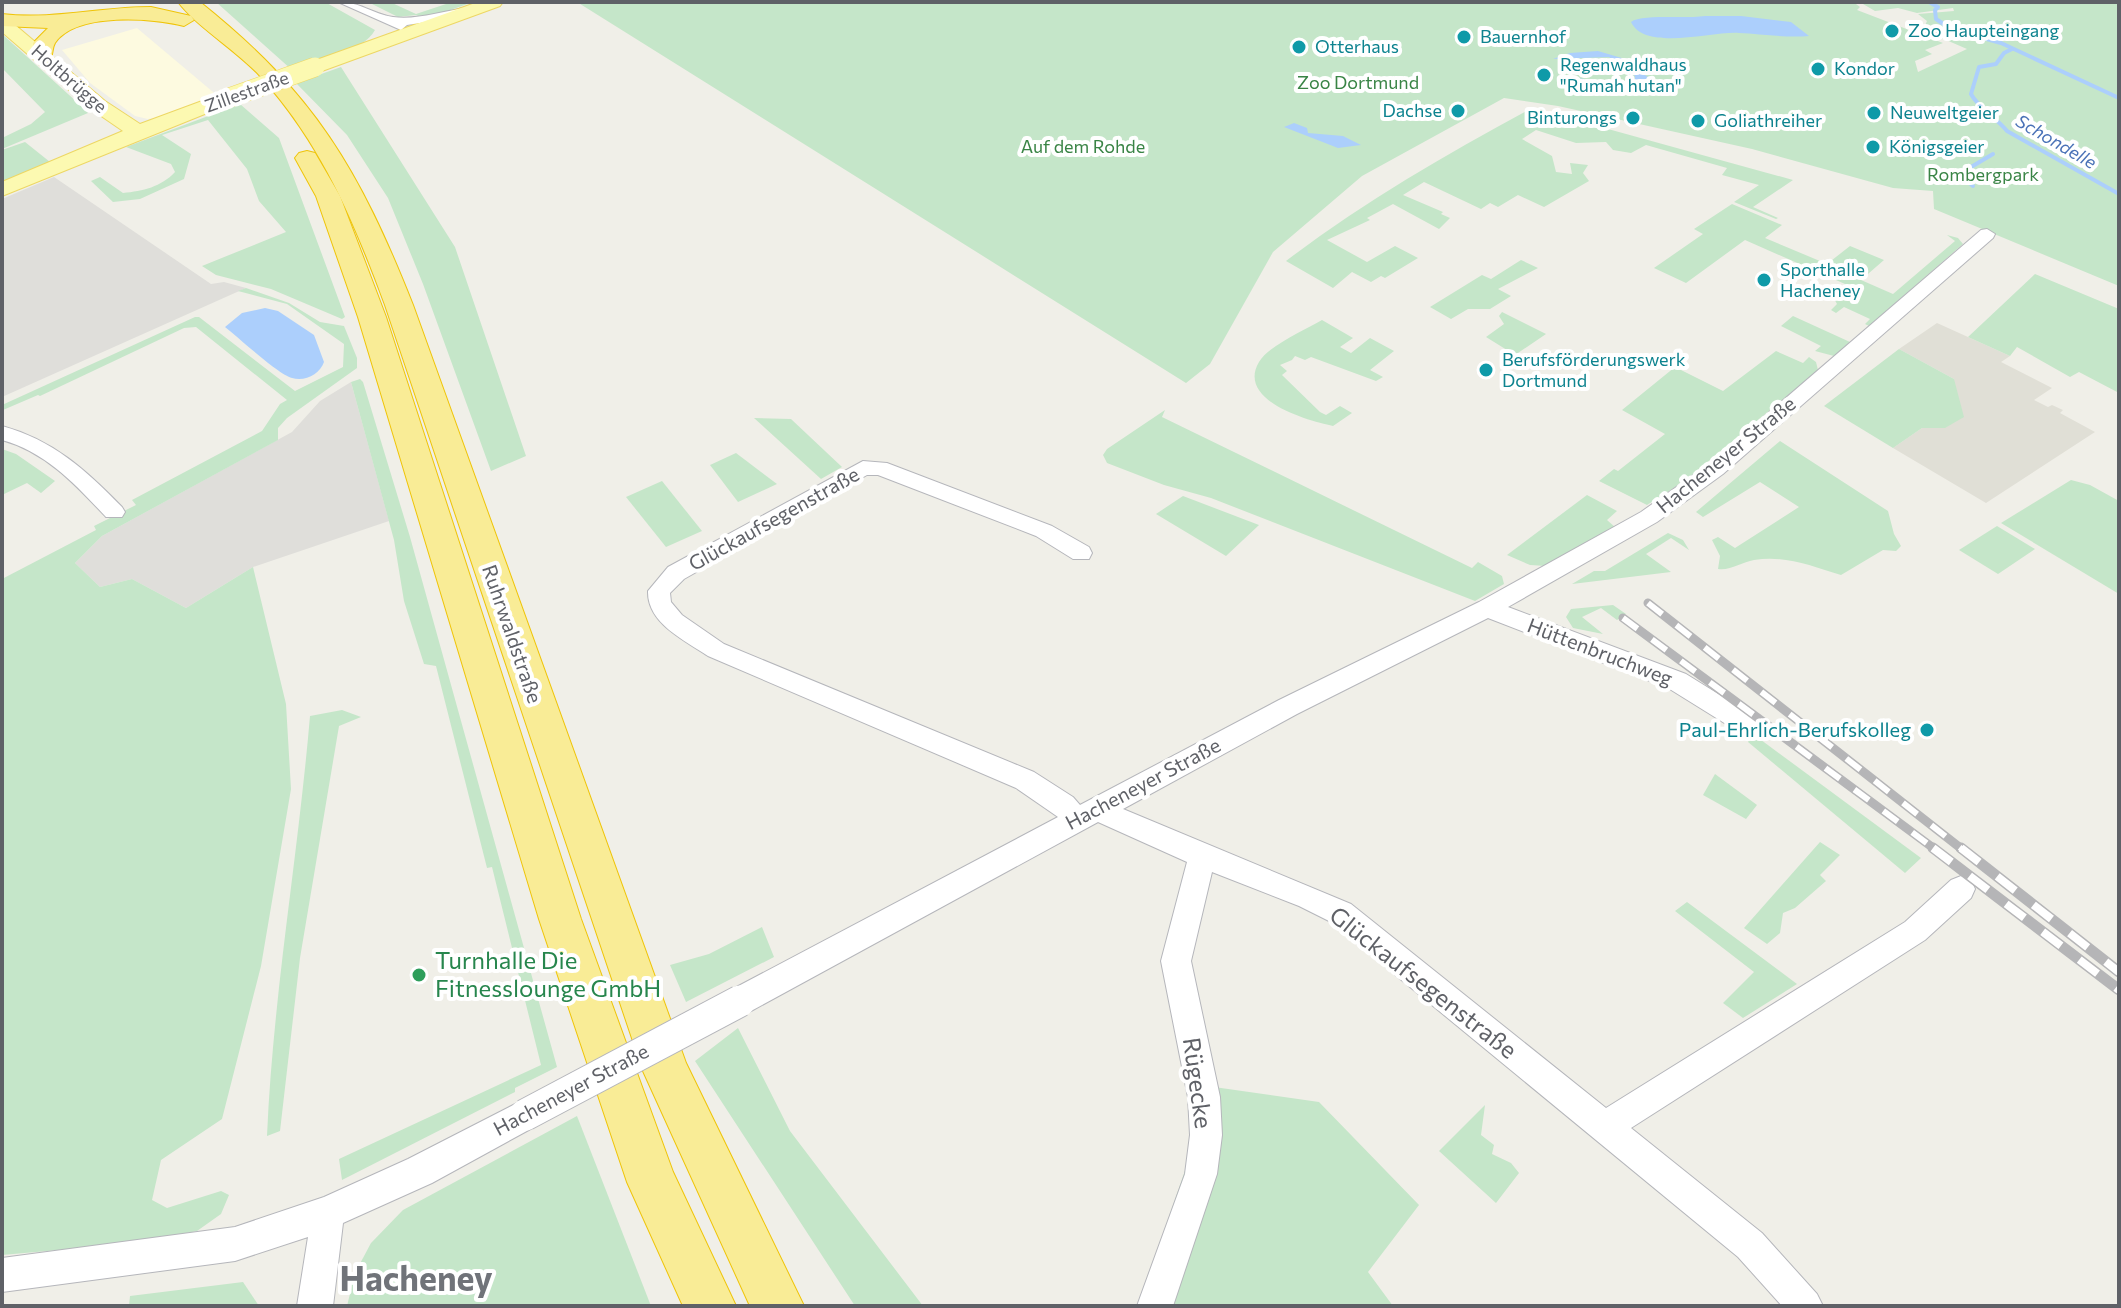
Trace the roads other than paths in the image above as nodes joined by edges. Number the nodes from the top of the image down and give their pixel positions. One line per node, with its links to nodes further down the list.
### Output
1 (117, 2): 8 (highway)
2 (344, 2): 7 (street)
3 (494, 2): 5 (main road, Zillestraße)
4 (186, 7): 8 (highway); 30 (highway, Ruhrwaldstraße); 31 (highway, Ruhrwaldstraße)
5 (466, 12): 7 (street); 9 (main road, Zillestraße)
6 (2, 22): 8 (highway); 10 (main road, Holtbrügge)
7 (385, 23): 9 (street); 11 (street)
8 (58, 26): 10 (highway); 12 (highway)
9 (405, 34): 11 (main road, Zillestraße)
10 (20, 37): 12 (main road, Holtbrügge)
11 (360, 50): 14 (main road, Zillestraße, bridge)
12 (43, 56): 13 (main road, Holtbrügge)
13 (118, 120): 14 (main road, Holtbrügge); 15 (main road)
14 (138, 132): 15 (main road, Zillestraße)
15 (103, 146): 16 (main road, Zillestraße)
16 (2, 190)
17 (1987, 234): 21 (street, Hacheneyer Straße)
18 (2, 433): 19 (street)
19 (114, 512)
20 (1081, 553): 23 (street, Glückaufsegenstraße)
21 (1487, 608): 22 (street, Hüttenbruchweg); 23 (street, Hacheneyer Straße)
22 (1751, 727)
23 (1086, 814): 24 (street, Glückaufsegenstraße); 27 (street, Hacheneyer Straße, bridge)
24 (1202, 856): 26 (street, Glückaufsegenstraße); 32 (street, Rügecke)
25 (1961, 889): 26 (street)
26 (1603, 1128): 33 (street, Glückaufsegenstraße)
27 (328, 1213): 28 (street, Hacheneyer Straße); 29 (street)
28 (2, 1275)
29 (315, 1306)
30 (710, 1306)
31 (778, 1306)
32 (1155, 1306)
33 (1805, 1306)

